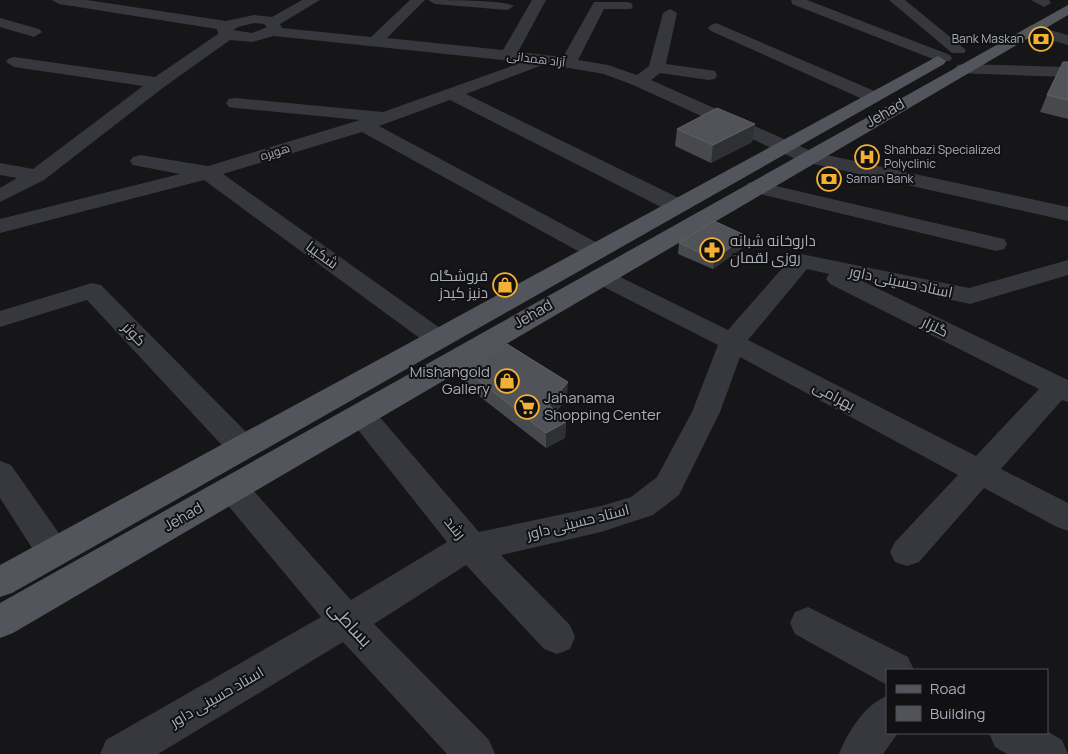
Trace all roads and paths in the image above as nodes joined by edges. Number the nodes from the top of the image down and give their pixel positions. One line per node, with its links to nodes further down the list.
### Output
1 (59, 0): 8 (street)
2 (117, 0): 11 (street)
3 (312, 0): 17 (street)
4 (418, 0): 23 (street)
5 (435, 0): 12 (street)
6 (539, 0): 24 (street)
7 (896, 0): 26 (street)
8 (78, 1): 11 (street)
9 (797, 1): 26 (street)
10 (1043, 1): 26 (main road, Jehad)
11 (102, 6): 19 (street)
12 (507, 6)
13 (626, 6): 28 (street)
14 (1068, 9): 20 (main road, Jehad)
15 (670, 13): 29 (street)
16 (0, 22): 21 (street)
17 (272, 27): 19 (street, آزاد همدانی); 23 (street, آزاد همدانی)
18 (716, 28): 35 (street)
19 (228, 30): 33 (street)
20 (1031, 30): 22 (street); 26 (main road, Jehad)
21 (34, 32)
22 (1068, 40)
23 (374, 42): 24 (street, آزاد همدانی)
24 (508, 56): 25 (street, آزاد همدانی)
25 (544, 59): 28 (street, آزاد همدانی); 34 (street, هویزه)
26 (955, 59): 30 (street); 35 (main road, Jehad); 40 (main road, Jehad)
27 (14, 62): 33 (street)
28 (568, 63): 32 (street, آزاد همدانی)
29 (657, 68): 31 (street); 32 (street)
30 (1068, 72)
31 (709, 75)
32 (639, 81): 39 (street, آزاد همدانی)
33 (158, 83): 44 (street)
34 (452, 94): 37 (street, هویزه); 47 (street)
35 (873, 97): 39 (main road, Jehad)
36 (235, 103): 37 (street)
37 (385, 117): 38 (street, هویزه)
38 (364, 125): 43 (street, هویزه); 52 (street, بهرامی)
39 (784, 146): 40 (street, آزاد همدانی); 47 (main road, Jehad)
40 (807, 157): 45 (main road, Jehad); 48 (street, آزاد همدانی)
41 (140, 160): 43 (street)
42 (0, 170): 44 (street)
43 (206, 172): 49 (street, هویزه); 55 (street, شکیبا)
44 (37, 176): 46 (street)
45 (755, 187): 50 (street); 52 (main road, Jehad)
46 (0, 196)
47 (677, 206): 52 (main road, Jehad)
48 (1068, 214)
49 (0, 226)
50 (996, 244)
51 (802, 261): 53 (street, استاد حسینی داور); 56 (street, استاد حسینی داور); 57 (street, گلزار)
52 (597, 264): 55 (main road, Jehad); 56 (street, بهرامی); 58 (main road, Jehad)
53 (1068, 268)
54 (0, 318): 59 (street, کوثر)
55 (438, 338): 59 (main road, Jehad)
56 (732, 342): 60 (street, بهرامی); 64 (street, استاد حسینی داور)
57 (1062, 389): 60 (street)
58 (361, 414): 62 (main road, Jehad); 64 (street, رشد)
59 (242, 447): 65 (main road, Jehad)
60 (979, 472): 63 (street, بهرامی); 66 (street)
61 (0, 473): 65 (street)
62 (232, 488): 68 (street, بساطی); 69 (main road, Jehad)
63 (1068, 518)
64 (472, 548): 68 (street, استاد حسینی داور); 71 (street, رشد)
65 (53, 552): 67 (main road, Jehad)
66 (907, 552)
67 (0, 582)
68 (347, 621): 75 (street, استاد حسینی داور); 76 (street, بساطی)
69 (0, 622)
70 (808, 623): 72 (street)
71 (557, 637)
72 (893, 669)
73 (886, 716): 77 (street)
74 (1011, 734): 78 (street)
75 (120, 754)
76 (475, 754)
77 (859, 754)
78 (1048, 754)

